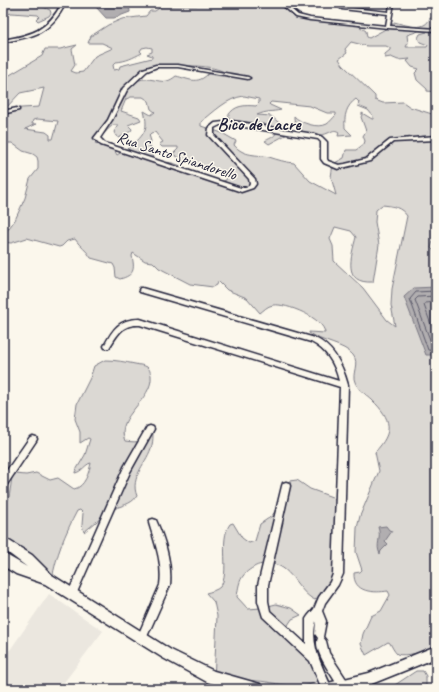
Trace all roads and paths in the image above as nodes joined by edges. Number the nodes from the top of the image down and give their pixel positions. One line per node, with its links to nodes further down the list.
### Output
1 (64, 3): 8 (street)
2 (282, 3): 6 (street)
3 (340, 3): 5 (street)
4 (392, 3): 5 (street)
5 (390, 13): 6 (street)
6 (388, 27): 7 (street)
7 (436, 30)
8 (3, 41)
9 (248, 78): 12 (street, Rua Santo Spiandorello)
10 (16, 109): 11 (street)
11 (3, 114)
12 (436, 138)
13 (142, 290): 15 (street)
14 (107, 346): 15 (street)
15 (344, 385): 25 (street)
16 (150, 429): 24 (street)
17 (33, 439): 18 (street)
18 (3, 483)
19 (286, 486): 28 (street)
20 (153, 523): 26 (street)
21 (3, 543): 23 (main road)
22 (3, 559): 23 (main road)
23 (48, 579): 24 (main road)
24 (72, 594): 26 (main road)
25 (318, 612): 28 (street); 29 (street)
26 (142, 638): 30 (main road)
27 (436, 652): 29 (main road)
28 (312, 657): 31 (street)
29 (344, 686): 31 (main road)
30 (255, 689)
31 (327, 689)

